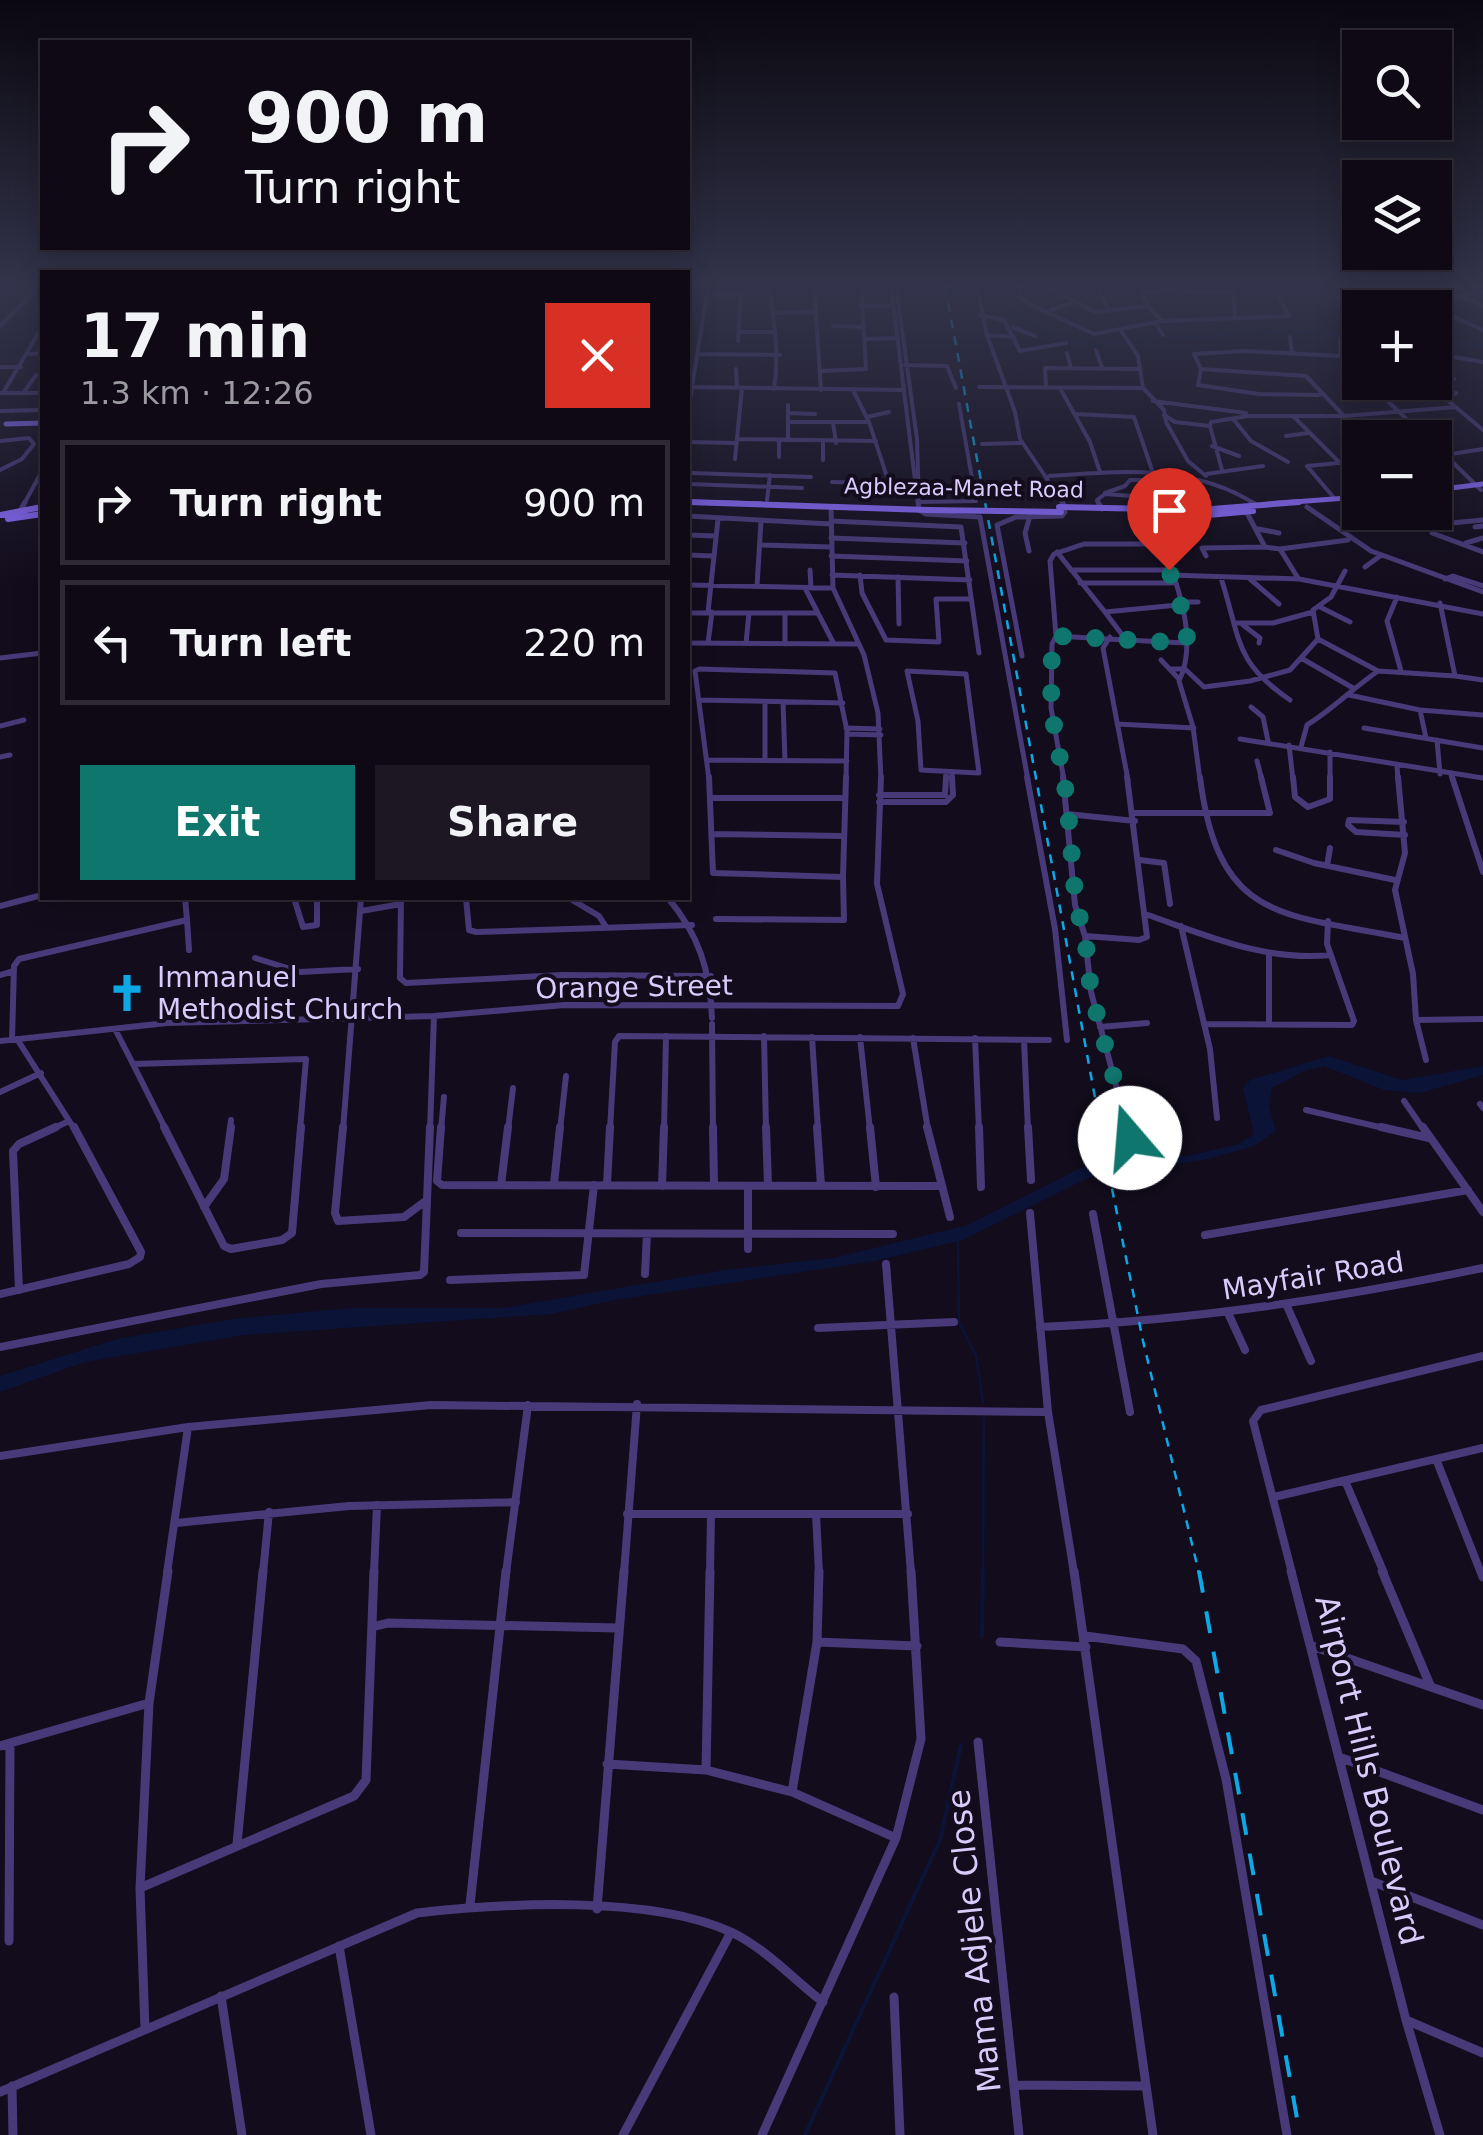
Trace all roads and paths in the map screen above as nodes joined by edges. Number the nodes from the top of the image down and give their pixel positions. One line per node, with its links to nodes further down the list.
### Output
1 (28, 386): 19 (street)
2 (691, 386): 10 (street); 23 (street)
3 (775, 386): 14 (street)
4 (821, 386): 15 (street)
5 (903, 386): 17 (street)
6 (908, 386): 106 (street)
7 (1200, 386): 22 (street)
8 (1313, 386): 22 (street)
9 (979, 387): 11 (street)
10 (739, 388): 14 (street); 60 (street)
11 (1005, 388): 12 (street); 66 (street)
12 (1046, 388): 18 (street)
13 (1143, 388): 18 (street); 28 (street)
14 (774, 389): 15 (street)
15 (821, 390): 16 (street)
16 (853, 390): 17 (street); 44 (street)
17 (903, 390): 93 (street)
18 (1062, 391): 39 (street)
19 (23, 393): 21 (street); 25 (street)
20 (1456, 393): 24 (street)
21 (1, 394)
22 (1320, 394): 43 (street)
23 (690, 395)
24 (1452, 395)
25 (40, 396)
26 (1384, 400): 36 (street)
27 (1448, 400): 31 (street)
28 (1154, 401): 32 (street); 40 (street)
29 (788, 404): 37 (street)
30 (960, 404): 106 (street)
31 (1456, 406): 36 (street); 54 (street)
32 (1213, 407): 41 (street); 53 (street)
33 (39, 410): 34 (street); 50 (street)
34 (0, 411)
35 (889, 412): 44 (street)
36 (1396, 412): 43 (street); 47 (street)
37 (788, 414): 38 (street); 48 (street)
38 (816, 414)
39 (1075, 414): 82 (street); 89 (street)
40 (1164, 415): 53 (street); 87 (street)
41 (1262, 416): 42 (street); 45 (street)
42 (1293, 416): 43 (street); 55 (street)
43 (1344, 416): 46 (street)
44 (868, 419): 49 (street); 61 (street)
45 (1234, 420): 53 (street); 69 (street)
46 (1348, 420)
47 (1405, 420)
48 (788, 422): 49 (street); 58 (street)
49 (833, 422): 65 (street)
50 (31, 423): 51 (main road); 52 (main road)
51 (40, 423)
52 (6, 424)
53 (1210, 424): 68 (street)
54 (1483, 430)
55 (1309, 432): 56 (street); 78 (street)
56 (1286, 436)
57 (779, 440): 58 (street); 60 (street); 73 (street)
58 (788, 440): 64 (street)
59 (0, 441): 80 (street)
60 (736, 441): 63 (street); 74 (street)
61 (876, 441): 65 (street); 91 (street)
62 (1270, 441): 69 (street)
63 (690, 442)
64 (823, 442): 65 (street); 75 (street)
65 (836, 443)
66 (1022, 443): 67 (street); 86 (street)
67 (982, 444)
68 (1212, 446): 72 (street); 81 (street)
69 (1259, 446): 77 (street)
70 (1483, 449): 71 (street)
71 (1452, 454)
72 (1239, 456)
73 (779, 457)
74 (735, 459)
75 (823, 460)
76 (1452, 461): 96 (street)
77 (1288, 462)
78 (1341, 464): 99 (street)
79 (1262, 466): 81 (street)
80 (0, 470)
81 (1222, 470): 87 (street)
82 (1100, 472): 86 (street); 89 (street)
83 (691, 473): 84 (street)
84 (770, 474): 88 (street); 94 (street)
85 (40, 475): 111 (street)
86 (1048, 476): 110 (street)
87 (1206, 476): 89 (street); 105 (street)
88 (811, 477)
89 (1152, 477): 98 (street)
90 (832, 482): 91 (street)
91 (889, 483): 93 (street)
92 (690, 484): 94 (street)
93 (915, 484): 106 (street)
94 (769, 487): 95 (street); 103 (street)
95 (802, 488)
96 (1481, 488): 97 (main road)
97 (1452, 491)
98 (1104, 494): 109 (street); 115 (street)
99 (1335, 499): 100 (main road, Agblezaa-Manet Road); 105 (main road, Agblezaa-Manet Road)
100 (1342, 499)
101 (690, 500): 103 (main road, Agblezaa-Manet Road)
102 (690, 500): 108 (main road, Agblezaa-Manet Road)
103 (766, 500): 106 (main road, Agblezaa-Manet Road)
104 (1342, 502): 107 (main road, Agblezaa-Manet Road)
105 (1256, 504): 115 (main road, Agblezaa-Manet Road)
106 (922, 506): 108 (main road, Agblezaa-Manet Road); 110 (main road, Agblezaa-Manet Road, bridge); 320 (street)
107 (1308, 507): 114 (main road, Agblezaa-Manet Road); 133 (street)
108 (831, 508): 122 (street)
109 (1102, 508): 110 (main road, Agblezaa-Manet Road); 115 (main road, Agblezaa-Manet Road)
110 (1062, 509): 115 (main road, Agblezaa-Manet Road); 118 (street)
111 (20, 511): 112 (main road); 119 (main road)
112 (40, 511)
113 (40, 511): 119 (main road)
114 (1246, 511): 116 (main road, Agblezaa-Manet Road); 126 (street)
115 (1150, 513): 116 (main road); 136 (street)
116 (1178, 515)
117 (690, 516): 120 (street)
118 (1030, 516): 141 (street); 203 (street)
119 (0, 518)
120 (718, 518): 121 (street); 130 (street)
121 (761, 521): 122 (street); 137 (street)
122 (830, 522): 131 (street); 134 (street)
123 (1452, 523): 124 (street)
124 (1483, 523): 125 (street)
125 (1474, 527)
126 (1258, 529): 127 (street); 139 (street)
127 (1279, 533)
128 (1432, 533): 135 (street)
129 (690, 535): 130 (street)
130 (715, 536): 145 (street)
131 (831, 538): 134 (street); 138 (street)
132 (1483, 538): 135 (street)
133 (1349, 540): 140 (street); 148 (street)
134 (965, 543): 149 (street)
135 (1465, 543): 143 (street)
136 (1162, 544): 142 (street); 156 (street)
137 (760, 545): 138 (street); 166 (street)
138 (831, 547): 146 (street)
139 (1266, 547): 140 (street); 147 (street)
140 (1280, 550): 160 (street)
141 (1028, 551)
142 (1056, 552): 152 (street); 189 (street)
143 (1483, 552)
144 (690, 555): 145 (street)
145 (713, 556): 165 (street)
146 (831, 556): 149 (street); 154 (street)
147 (1206, 556)
148 (1380, 556): 150 (street); 169 (street)
149 (967, 561): 161 (street)
150 (1364, 567)
151 (810, 570): 167 (street)
152 (1071, 570): 156 (street); 162 (street)
153 (1345, 571): 163 (street)
154 (832, 574): 155 (street); 168 (street)
155 (860, 576): 157 (street); 171 (street)
156 (1170, 576): 158 (street); 162 (street); 174 (street)
157 (898, 577): 161 (street); 187 (street)
158 (1221, 578): 159 (street); 185 (street)
159 (1249, 578): 160 (street); 175 (street)
160 (1299, 579): 163 (street)
161 (970, 580): 171 (street)
162 (1080, 583): 179 (street)
163 (1335, 584): 170 (street); 176 (street)
164 (690, 585): 165 (street)
165 (711, 585): 166 (street); 178 (street)
166 (757, 586): 167 (street)
167 (808, 588): 168 (street); 182 (street)
168 (833, 588): 200 (street, Orange Street)
169 (1483, 589)
170 (1397, 597): 173 (street); 210 (street)
171 (971, 599): 202 (street)
172 (1198, 602): 174 (street)
173 (1440, 602): 184 (street); 211 (street)
174 (1177, 603): 179 (street); 196 (street)
175 (1279, 604)
176 (1320, 607): 180 (street); 186 (street)
177 (690, 612): 178 (street)
178 (710, 612): 181 (street); 194 (street)
179 (1105, 612): 191 (street)
180 (1313, 612): 188 (street); 192 (street)
181 (748, 613): 183 (street); 195 (street)
182 (818, 613): 183 (street); 199 (street)
183 (786, 614): 198 (street)
184 (1483, 614)
185 (1234, 622): 188 (street); 213 (street)
186 (1350, 622)
187 (899, 624)
188 (1243, 624): 197 (street)
189 (1056, 636): 190 (street); 254 (street)
190 (1110, 637): 191 (street); 225 (street)
191 (1126, 640): 196 (street)
192 (1318, 640): 205 (street); 209 (street)
193 (690, 643): 194 (street)
194 (708, 643): 195 (street)
195 (746, 643): 198 (street)
196 (1186, 643): 208 (street)
197 (1259, 643)
198 (785, 644): 199 (street)
199 (834, 644): 200 (street)
200 (859, 644): 230 (street, Orange Street)
201 (40, 653): 204 (street)
202 (979, 653)
203 (1022, 656)
204 (0, 658)
205 (1300, 658): 213 (street); 215 (street)
206 (1161, 660): 207 (street)
207 (1170, 669): 208 (street); 212 (street)
208 (1186, 669): 212 (street); 213 (street)
209 (1378, 671): 210 (street); 215 (street)
210 (1401, 671): 211 (street)
211 (1454, 676): 214 (street)
212 (1179, 679): 227 (street)
213 (1258, 679): 217 (street)
214 (1483, 680)
215 (1351, 692): 222 (street); 236 (street)
216 (700, 700): 218 (street); 220 (street); 241 (street)
217 (1290, 700)
218 (765, 702): 219 (street); 242 (street)
219 (783, 702): 220 (street); 243 (street)
220 (842, 704): 229 (street)
221 (1251, 706): 234 (street)
222 (1420, 710): 223 (street); 231 (street)
223 (1483, 716)
224 (24, 720): 226 (street)
225 (1117, 724): 227 (street); 256 (street)
226 (0, 726)
227 (1194, 728): 255 (street)
228 (1364, 728): 231 (street)
229 (846, 731): 230 (street); 245 (street)
230 (880, 732): 253 (street, Orange Street)
231 (1426, 738): 233 (street)
232 (1240, 739): 234 (street)
233 (1438, 740): 237 (street); 248 (street)
234 (1268, 742): 235 (street)
235 (1289, 745): 236 (street); 238 (street)
236 (1300, 747): 238 (street)
237 (1483, 748)
238 (1330, 752): 246 (street)
239 (10, 755): 240 (street)
240 (0, 757)
241 (708, 760): 242 (street); 251 (street)
242 (765, 760): 243 (street)
243 (785, 760): 245 (street)
244 (1258, 760): 255 (street)
245 (847, 761): 252 (street)
246 (1397, 766): 248 (street); 257 (street)
247 (949, 773): 247 (street); 253 (street)
248 (1440, 774): 249 (street)
249 (1451, 775): 250 (street); 263 (street)
250 (1483, 778)
251 (711, 798): 252 (street); 258 (street)
252 (844, 798): 260 (street)
253 (879, 798): 298 (street, Orange Street)
254 (1066, 814): 256 (street); 288 (street)
255 (1206, 816): 256 (street); 284 (street)
256 (1134, 817): 264 (street)
257 (1404, 822): 259 (street); 259 (street)
258 (712, 834): 260 (street); 267 (street)
259 (1405, 835): 268 (street)
260 (842, 836): 267 (street)
261 (1330, 848): 265 (street)
262 (1276, 850): 265 (street)
263 (1479, 852): 266 (street)
264 (1140, 860): 278 (street); 281 (street)
265 (1327, 866): 268 (street)
266 (1483, 872)
267 (843, 877): 282 (street)
268 (1395, 880): 289 (street)
269 (40, 896): 279 (street)
270 (185, 900): 283 (street)
271 (295, 900): 272 (street)
272 (317, 900)
273 (360, 900): 280 (street)
274 (466, 900): 287 (street)
275 (572, 900): 287 (street)
276 (670, 900): 285 (street)
277 (401, 901): 280 (street); 297 (street)
278 (1170, 904)
279 (0, 906)
280 (361, 911): 294 (street)
281 (1144, 914): 286 (street); 288 (street)
282 (716, 919)
283 (187, 920): 290 (street); 295 (street)
284 (1328, 921): 289 (street); 291 (street)
285 (692, 925): 287 (street); 297 (street)
286 (1181, 926): 292 (street); 304 (street)
287 (606, 927)
288 (1085, 936): 306 (street)
289 (1405, 938): 302 (street)
290 (189, 950)
291 (1331, 954): 292 (street); 305 (street)
292 (1270, 955): 305 (street)
293 (255, 958): 294 (street)
294 (358, 969): 301 (street)
295 (14, 971): 296 (street); 316 (street)
296 (0, 975)
297 (711, 976): 298 (street)
298 (712, 1005): 299 (street, Orange Street); 309 (street)
299 (434, 1016): 301 (street, Orange Street); 350 (street)
300 (1483, 1019): 302 (street)
301 (351, 1020): 307 (street, Orange Street); 350 (street)
302 (1416, 1020): 322 (street)
303 (1147, 1023): 306 (street)
304 (1204, 1024): 305 (street); 331 (street)
305 (1269, 1024)
306 (1100, 1027): 334 (street)
307 (115, 1029): 313 (street, Orange Street); 323 (street)
308 (666, 1036): 309 (street); 340 (street); 341 (street)
309 (712, 1036): 310 (street); 342 (street)
310 (764, 1036): 312 (street); 344 (street)
311 (860, 1036): 312 (street); 314 (street); 347 (street)
312 (812, 1037): 345 (street)
313 (27, 1038): 316 (street, Orange Street); 321 (street)
314 (913, 1038): 315 (street); 346 (street)
315 (976, 1038): 318 (street); 348 (street)
316 (14, 1039): 317 (street, Orange Street); 321 (street)
317 (0, 1040)
318 (1024, 1040): 319 (street); 336 (street)
319 (1048, 1040)
320 (1066, 1040)
321 (34, 1060): 324 (street)
322 (1426, 1060)
323 (131, 1064): 351 (street); 351 (street)
324 (42, 1073): 327 (street); 332 (street)
325 (566, 1076): 338 (street)
326 (513, 1088): 337 (street)
327 (0, 1092)
328 (444, 1098): 337 (street)
329 (1404, 1101): 335 (street)
330 (1306, 1110): 335 (street)
331 (1217, 1118)
332 (70, 1120): 367 (street); 367 (street)
333 (232, 1120): 351 (street)
334 (1130, 1138)
335 (1430, 1138): 349 (street)
336 (1031, 1180)
337 (501, 1184): 338 (street)
338 (554, 1185): 339 (street)
339 (594, 1185): 340 (street); 356 (street)
340 (607, 1185): 341 (street)
341 (662, 1186): 342 (street)
342 (714, 1186): 343 (street)
343 (748, 1186): 344 (street); 359 (street)
344 (768, 1186): 345 (street)
345 (821, 1186): 347 (street)
346 (941, 1186): 347 (street); 355 (street)
347 (876, 1187)
348 (981, 1187)
349 (1468, 1190): 352 (street); 361 (street)
350 (427, 1200): 376 (street)
351 (204, 1207)
352 (1483, 1212)
353 (1030, 1213): 374 (street)
354 (1093, 1214): 373 (street)
355 (950, 1217)
356 (591, 1231): 357 (street); 358 (street); 366 (street)
357 (461, 1233)
358 (648, 1234): 359 (street); 365 (street)
359 (748, 1234): 360 (street); 362 (street)
360 (892, 1234)
361 (1205, 1235)
362 (748, 1249)
363 (886, 1264): 372 (street)
364 (1483, 1268): 369 (street, Mayfair Road)
365 (644, 1274)
366 (450, 1280)
367 (20, 1290): 368 (street)
368 (0, 1294)
369 (1287, 1306): 370 (street, Mayfair Road); 379 (street)
370 (1228, 1313): 373 (street, Mayfair Road); 377 (street)
371 (954, 1322): 372 (street)
372 (891, 1325): 375 (street); 382 (street)
373 (1114, 1325): 374 (street, Mayfair Road); 384 (street)
374 (1040, 1326): 383 (street)
375 (818, 1328)
376 (0, 1347)
377 (1245, 1350)
378 (1483, 1356): 390 (street, Airport Hills Boulevard)
379 (1311, 1361)
380 (637, 1404): 381 (street); 382 (street); 394 (street)
381 (528, 1405): 385 (street); 391 (street)
382 (900, 1409): 383 (street); 397 (street)
383 (1048, 1412): 405 (street)
384 (1130, 1412)
385 (188, 1427): 387 (street); 398 (street)
386 (1483, 1448): 388 (street)
387 (0, 1456)
388 (1436, 1460): 389 (street); 399 (street)
389 (1346, 1483): 390 (street); 408 (street)
390 (1274, 1496): 406 (street, Airport Hills Boulevard)
391 (516, 1502): 392 (street); 400 (street)
392 (377, 1505): 393 (street); 401 (street)
393 (269, 1512): 398 (street); 419 (street)
394 (627, 1514): 395 (street); 402 (street)
395 (711, 1514): 396 (street); 415 (street)
396 (816, 1514): 397 (street); 403 (street)
397 (908, 1514): 407 (street)
398 (176, 1523): 409 (street)
399 (1483, 1576)
400 (499, 1624): 401 (street); 402 (street); 422 (street)
401 (372, 1627): 419 (street)
402 (618, 1628): 414 (street)
403 (817, 1642): 407 (street); 416 (street)
404 (1000, 1642): 405 (street)
405 (1086, 1642): 436 (street); 446 (street)
406 (1311, 1645): 408 (street); 413 (street, Airport Hills Boulevard)
407 (917, 1646): 418 (street)
408 (1430, 1685): 410 (street)
409 (149, 1702): 412 (street); 421 (street)
410 (1483, 1705)
411 (978, 1742): 434 (street, Mama Adjele Close)
412 (5, 1744): 426 (street)
413 (1338, 1757): 417 (street); 420 (street, Airport Hills Boulevard)
414 (607, 1764): 415 (street); 423 (street)
415 (706, 1770): 416 (street)
416 (792, 1792): 418 (street)
417 (1483, 1810)
418 (896, 1838): 430 (street)
419 (236, 1844): 421 (street)
420 (1371, 1881): 424 (street); 431 (street, Airport Hills Boulevard)
421 (140, 1888): 432 (street)
422 (470, 1906): 423 (street); 427 (street)
423 (597, 1909): 425 (street)
424 (1483, 1925)
425 (731, 1932): 430 (street); 441 (street)
426 (9, 1941)
427 (339, 1946): 428 (street); 440 (street)
428 (222, 1996): 432 (street); 439 (street)
429 (894, 1997): 443 (street)
430 (822, 2002): 442 (street)
431 (1406, 2020): 433 (street); 447 (street, Airport Hills Boulevard)
432 (146, 2029): 435 (street)
433 (1483, 2053)
434 (1014, 2085): 436 (street); 444 (street, Mama Adjele Close)
435 (12, 2086): 437 (street); 438 (street)
436 (1145, 2086): 445 (street)
437 (0, 2092)
438 (13, 2135)
439 (242, 2135)
440 (371, 2135)
441 (623, 2135)
442 (762, 2135)
443 (900, 2135)
444 (1018, 2135)
445 (1154, 2135)
446 (1287, 2135)
447 (1440, 2135)

